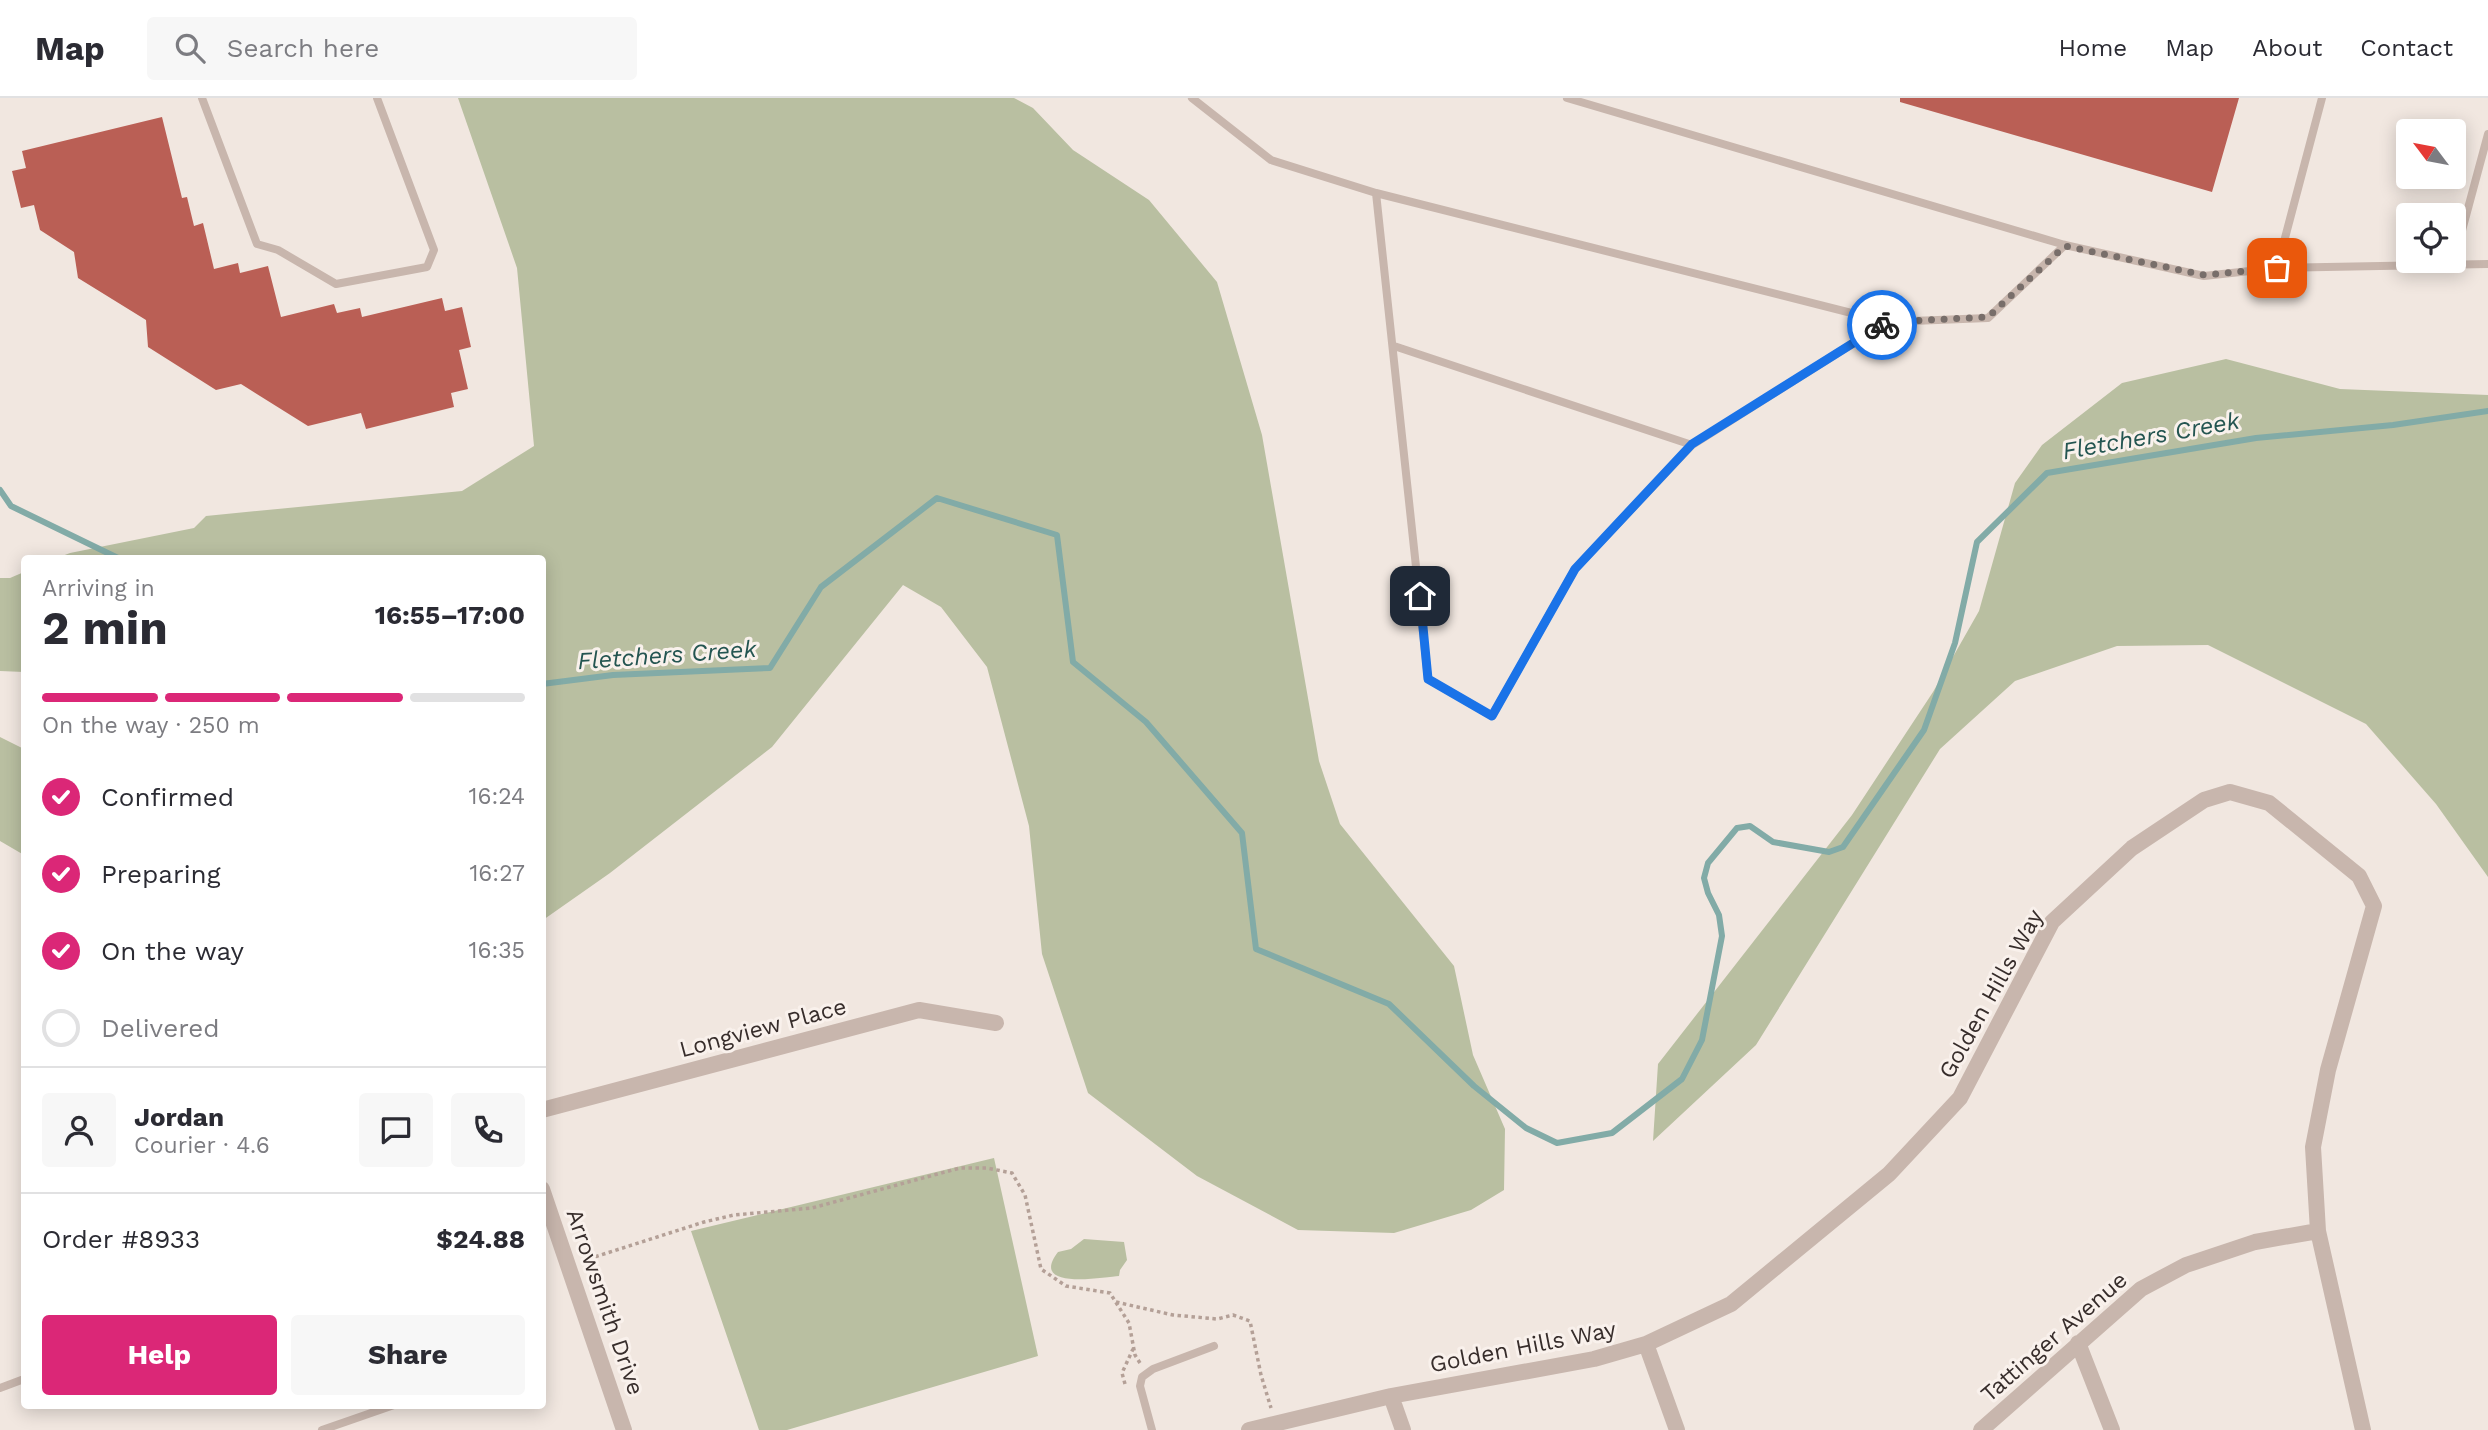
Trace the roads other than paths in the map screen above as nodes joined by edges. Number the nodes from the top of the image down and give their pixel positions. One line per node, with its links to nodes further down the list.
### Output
1 (202, 98): 2 (lane)
2 (377, 98)
3 (1192, 98): 7 (lane)
4 (1567, 98): 9 (lane)
5 (2322, 98): 13 (lane)
6 (2488, 134): 8 (lane)
7 (1376, 193): 14 (lane); 15 (lane)
8 (2466, 216)
9 (2065, 246): 13 (lane); 14 (lane)
10 (2466, 264): 11 (lane)
11 (2488, 264)
12 (2396, 265): 13 (lane)
13 (2277, 268)
14 (1887, 322): 16 (lane)
15 (1394, 346): 16 (lane); 16 (lane)
16 (1692, 444)
17 (996, 1023): 18 (street, Longview Place)
18 (546, 1109)
19 (546, 1200): 29 (street, Arrowsmith Drive)
20 (2318, 1231): 21 (street, Tattinger Avenue); 22 (street, Golden Hills Way); 36 (street, Golden Hills Way)
21 (2078, 1343): 34 (street, Tattinger Avenue); 35 (street)
22 (1646, 1344): 26 (street, Golden Hills Way); 33 (street)
23 (1214, 1346): 30 (lane)
24 (21, 1380): 25 (lane)
25 (0, 1388)
26 (1391, 1396): 31 (street, Golden Hills Way); 32 (street)
27 (382, 1409): 28 (lane)
28 (322, 1430)
29 (624, 1430)
30 (1152, 1430)
31 (1249, 1430)
32 (1403, 1430)
33 (1677, 1430)
34 (1981, 1430)
35 (2112, 1430)
36 (2363, 1430)

